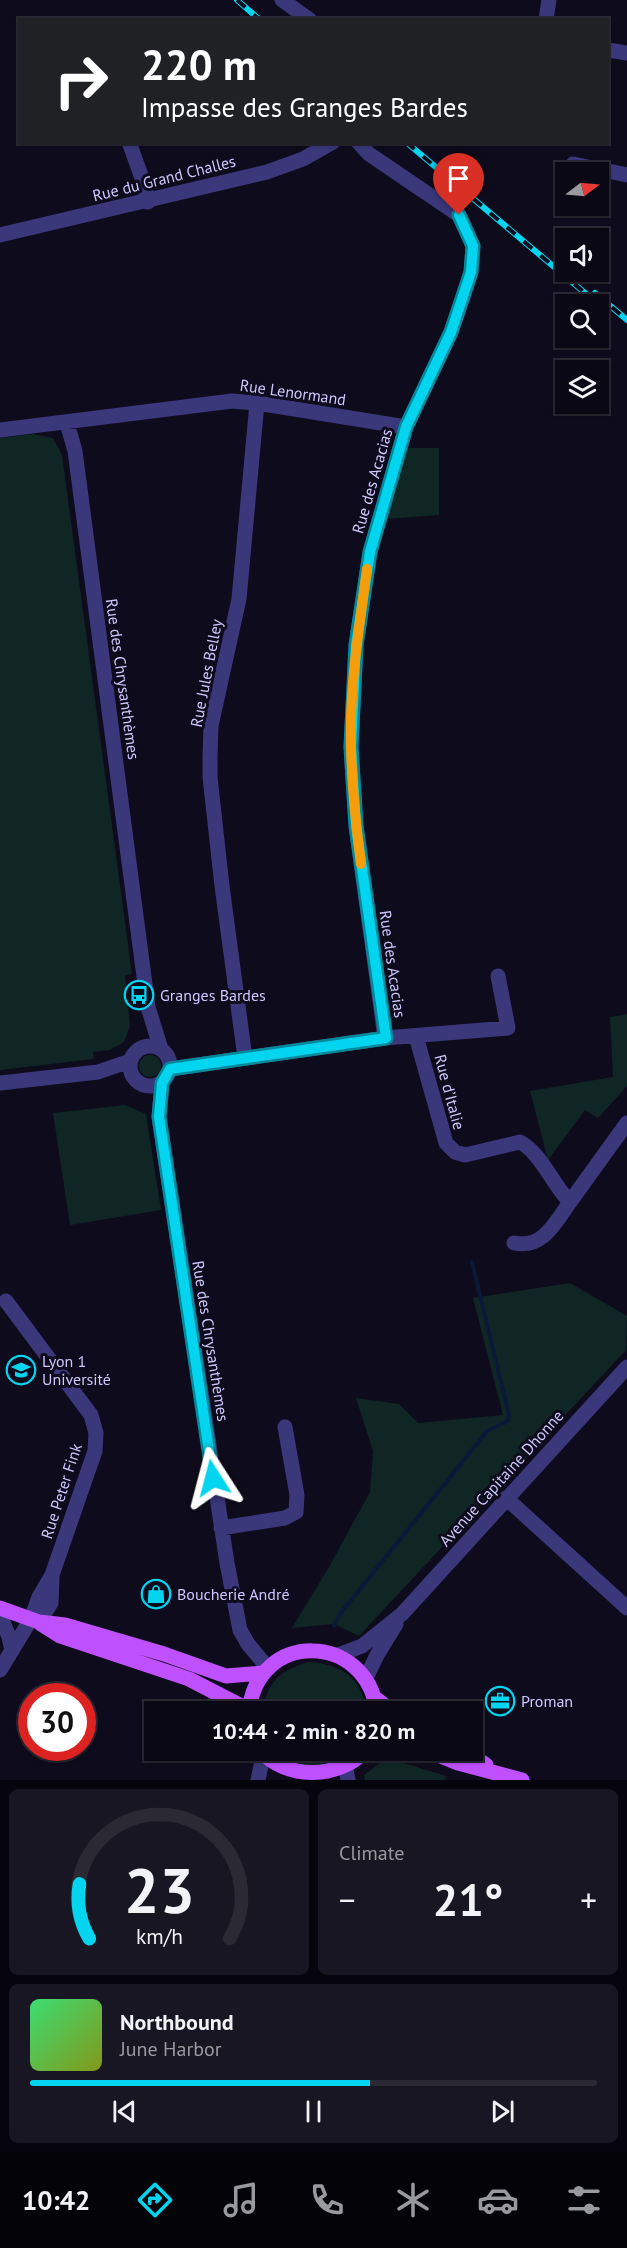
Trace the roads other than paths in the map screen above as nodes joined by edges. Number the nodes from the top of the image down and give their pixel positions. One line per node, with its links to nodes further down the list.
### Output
1 (282, 0): 3 (street)
2 (549, 0): 4 (street)
3 (307, 18)
4 (546, 18)
5 (609, 50): 6 (street)
6 (627, 53)
7 (130, 144): 12 (street)
8 (329, 144): 12 (street, Rue du Grand Challes)
9 (360, 144): 16 (street, Rue des Acacias)
10 (609, 171): 11 (street)
11 (627, 175)
12 (148, 202): 13 (street, Rue du Grand Challes)
13 (0, 236)
14 (257, 403): 15 (street, Rue Lenormand); 16 (street, Rue Lenormand); 24 (street, Rue Jules Belley)
15 (67, 423): 17 (street); 19 (street, Rue des Chrysanthèmes)
16 (406, 427): 21 (street, Rue des Acacias)
17 (0, 430)
18 (498, 976): 20 (street)
19 (148, 1007): 22 (street, Rue des Chrysanthèmes); 23 (street, Rue des Chrysanthèmes)
20 (417, 1036): 21 (street); 33 (street, Rue d’Italie)
21 (386, 1038): 24 (street)
22 (141, 1047): 23 (street); 25 (street)
23 (161, 1049): 26 (street)
24 (245, 1058): 26 (street)
25 (130, 1061): 27 (street); 28 (street)
26 (170, 1069): 30 (street)
27 (98, 1072): 28 (street); 29 (street)
28 (138, 1082): 30 (street); 31 (street, Rue des Chrysanthèmes)
29 (0, 1083)
30 (162, 1083): 31 (street, Rue des Chrysanthèmes)
31 (159, 1117): 39 (street, Rue des Chrysanthèmes)
32 (627, 1123): 33 (street)
33 (570, 1202): 34 (street)
34 (514, 1243)
35 (6, 1301): 44 (street, Rue Peter Fink)
36 (627, 1367): 38 (street, Avenue Capitaine Dhonne)
37 (285, 1427): 39 (street)
38 (506, 1498): 41 (street); 43 (street, Avenue Capitaine Dhonne)
39 (221, 1528): 48 (street, Rue des Chrysanthèmes)
40 (0, 1608): 44 (main road)
41 (627, 1608)
42 (0, 1614): 45 (street)
43 (402, 1614): 46 (street, Avenue Capitaine Dhonne); 49 (street, Avenue Capitaine Dhonne)
44 (35, 1620): 45 (street, Rue Peter Fink); 48 (main road); 50 (main road)
45 (12, 1651): 47 (street, Rue Peter Fink)
46 (338, 1655): 48 (main road); 49 (main road)
47 (0, 1670)
48 (266, 1670): 51 (main road)
49 (366, 1678): 52 (main road)
50 (230, 1701)
51 (251, 1701)
52 (375, 1701)
53 (261, 1761): 61 (street)
54 (270, 1761): 60 (main road)
55 (357, 1761): 59 (main road)
56 (453, 1761): 58 (main road)
57 (480, 1761): 58 (main road)
58 (496, 1772): 63 (main road)
59 (347, 1775): 62 (main road)
60 (295, 1778): 62 (main road)
61 (258, 1780)
62 (315, 1780)
63 (522, 1780)

